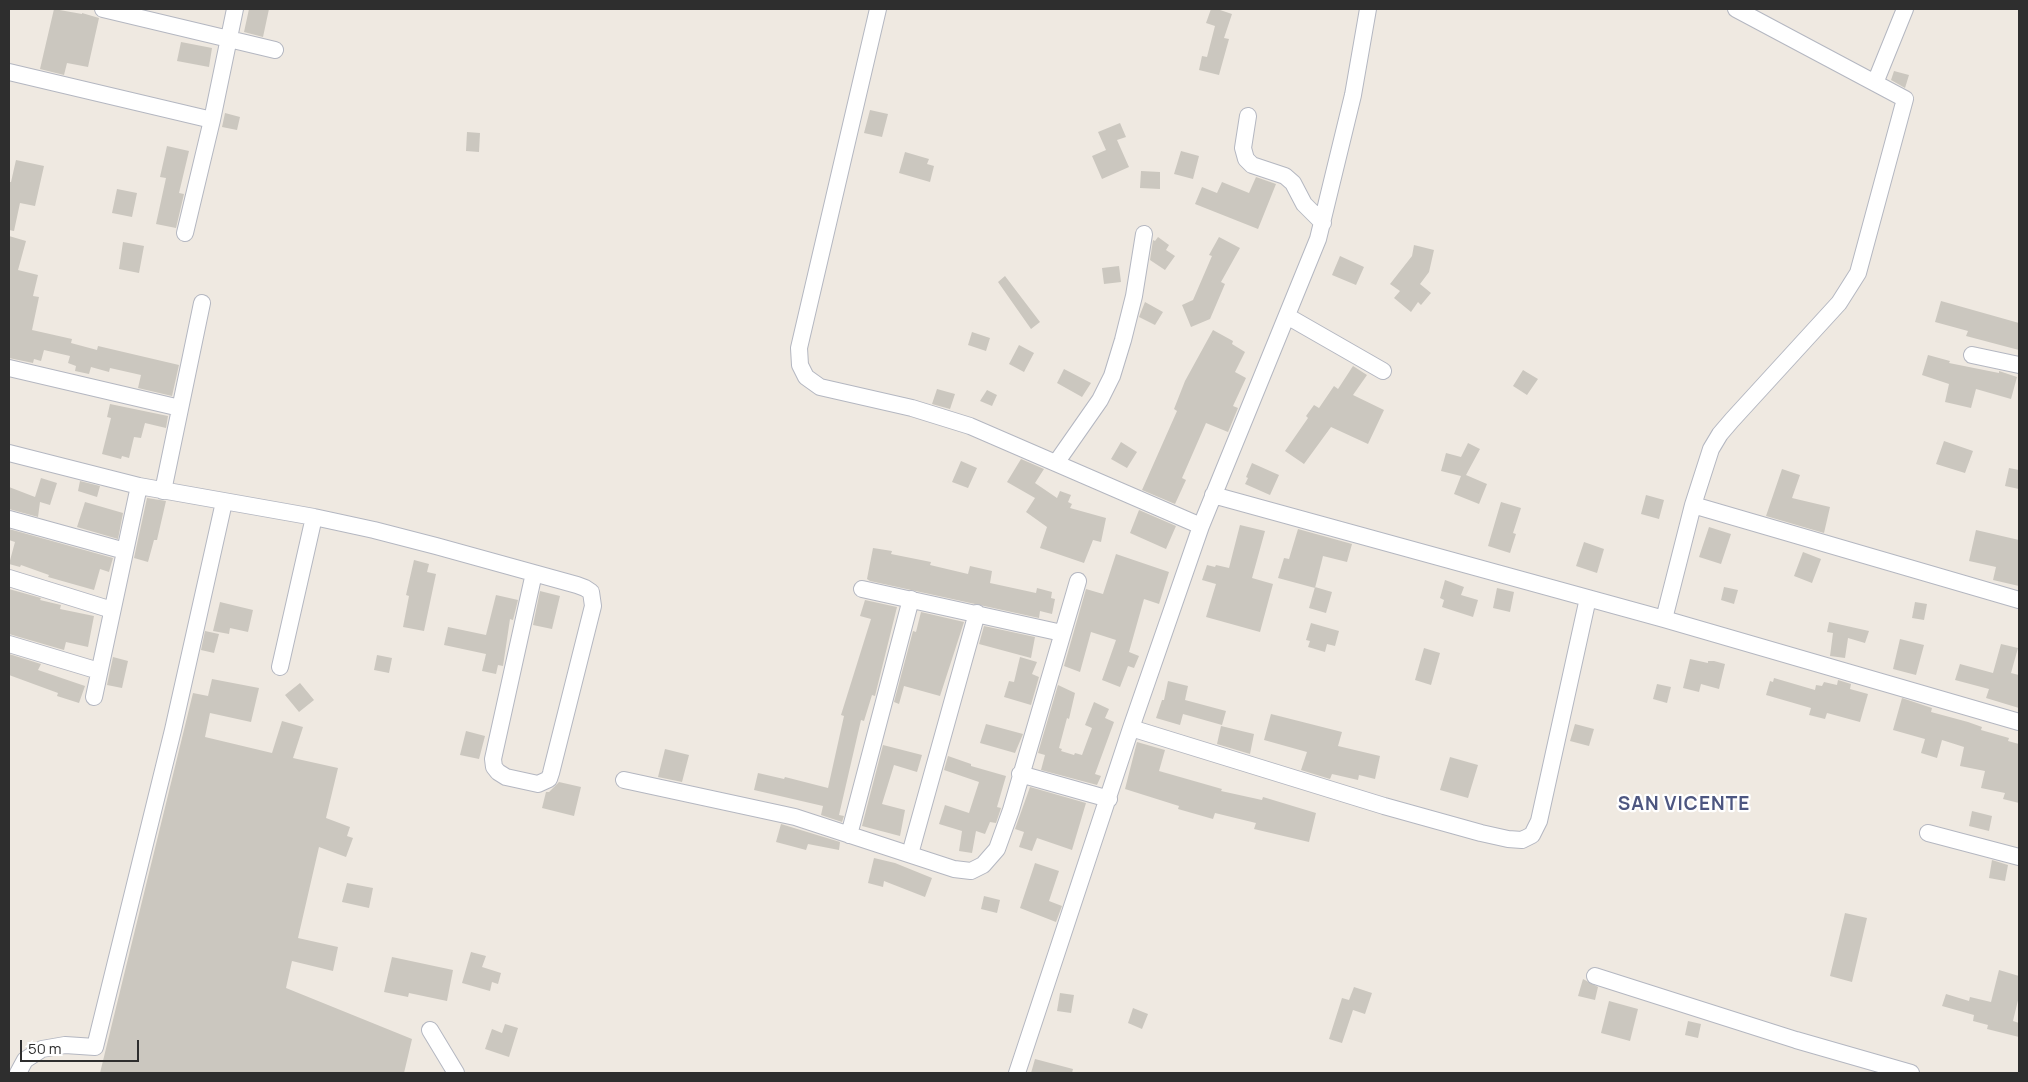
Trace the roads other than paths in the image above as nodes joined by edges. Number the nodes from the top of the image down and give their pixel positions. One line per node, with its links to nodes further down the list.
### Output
1 (103, 9): 7 (street)
2 (235, 9): 7 (street)
3 (878, 9): 24 (street)
4 (1368, 9): 13 (street)
5 (1736, 9): 10 (street)
6 (1905, 9): 10 (street)
7 (229, 38): 8 (street); 12 (street)
8 (275, 50)
9 (9, 72): 12 (street)
10 (1875, 83): 29 (street)
11 (1248, 116): 13 (street)
12 (212, 120): 14 (street)
13 (1323, 223): 17 (street)
14 (185, 233)
15 (1144, 234): 24 (street)
16 (202, 303): 22 (street)
17 (1288, 316): 21 (street); 27 (street)
18 (1972, 355): 19 (street)
19 (2019, 365)
20 (9, 368): 22 (street)
21 (1383, 371)
22 (180, 408): 26 (street)
23 (9, 453): 25 (street)
24 (1056, 464): 32 (street)
25 (139, 486): 26 (street); 33 (street)
26 (163, 490): 28 (street)
27 (1213, 495): 32 (street); 38 (street)
28 (224, 502): 30 (street); 60 (street)
29 (1693, 506): 40 (street); 43 (street)
30 (314, 517): 34 (street); 46 (street)
31 (9, 519): 33 (street)
32 (1201, 526): 50 (street)
33 (125, 550): 41 (street)
34 (534, 573): 34 (street)
35 (9, 578): 41 (street)
36 (1078, 582): 44 (street)
37 (862, 588): 39 (street)
38 (1588, 598): 43 (street); 50 (street)
39 (911, 599): 42 (street); 55 (street)
40 (2019, 600)
41 (112, 610): 47 (street)
42 (977, 613): 44 (street); 56 (street)
43 (1664, 619): 49 (street)
44 (1062, 633): 51 (street)
45 (9, 644): 47 (street)
46 (280, 667)
47 (99, 671): 48 (street)
48 (94, 697)
49 (2019, 722)
50 (1131, 728): 53 (street)
51 (1020, 774): 53 (street); 56 (street)
52 (624, 780): 55 (street)
53 (1109, 799): 62 (street)
54 (1928, 833): 57 (street)
55 (849, 835): 56 (street)
56 (910, 854)
57 (2019, 857)
58 (1595, 976): 63 (street)
59 (430, 1030): 61 (street)
60 (18, 1073)
61 (456, 1073)
62 (1017, 1073)
63 (1911, 1073)

